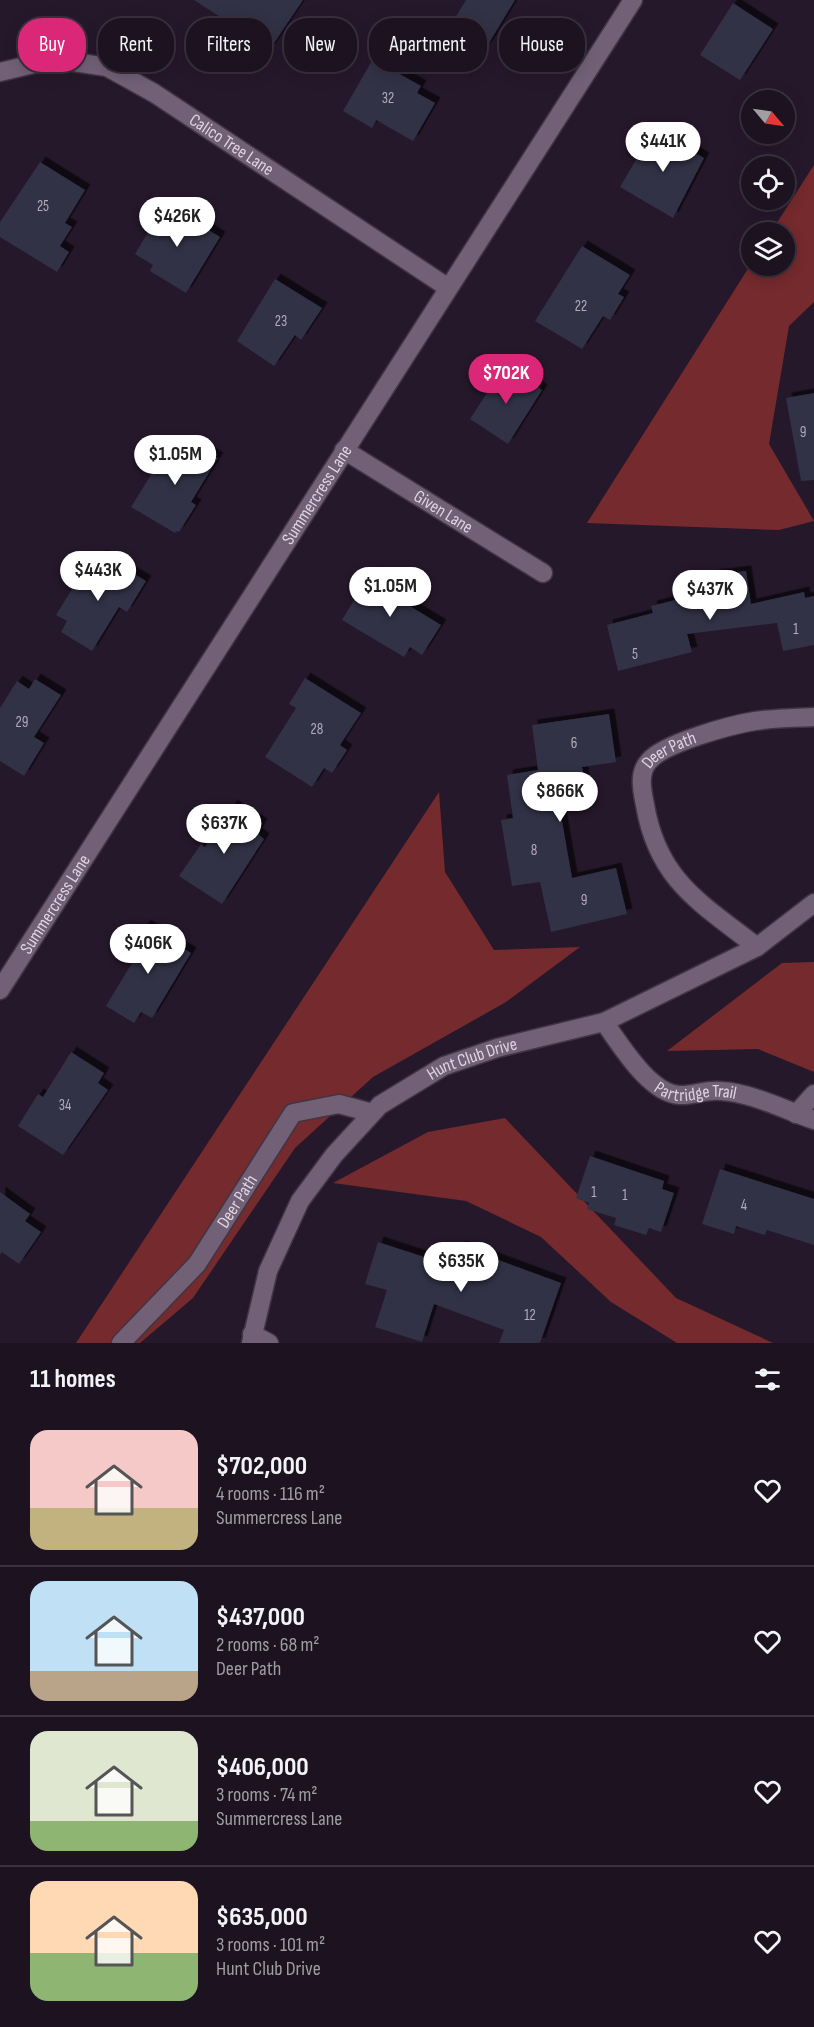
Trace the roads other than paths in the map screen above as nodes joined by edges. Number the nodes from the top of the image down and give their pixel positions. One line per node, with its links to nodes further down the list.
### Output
1 (633, 0): 3 (street, Summercress Lane)
2 (1, 70): 3 (street, Calico Tree Lane)
3 (447, 287): 4 (street, Summercress Lane)
4 (344, 450): 5 (street, Given Lane); 9 (street, Summercress Lane)
5 (543, 573)
6 (814, 717): 8 (street, Deer Path)
7 (812, 908): 8 (street, Hunt Club Drive)
8 (757, 947): 10 (street, Hunt Club Drive)
9 (0, 990)
10 (604, 1022): 12 (street, Hunt Club Drive); 13 (street, Partridge Trail)
11 (814, 1094): 13 (street)
12 (372, 1113): 15 (street, Hunt Club Drive); 16 (street, Deer Path)
13 (796, 1114): 14 (street, Partridge Trail)
14 (814, 1120)
15 (251, 1339): 17 (street)
16 (121, 1343)
17 (269, 1343)

